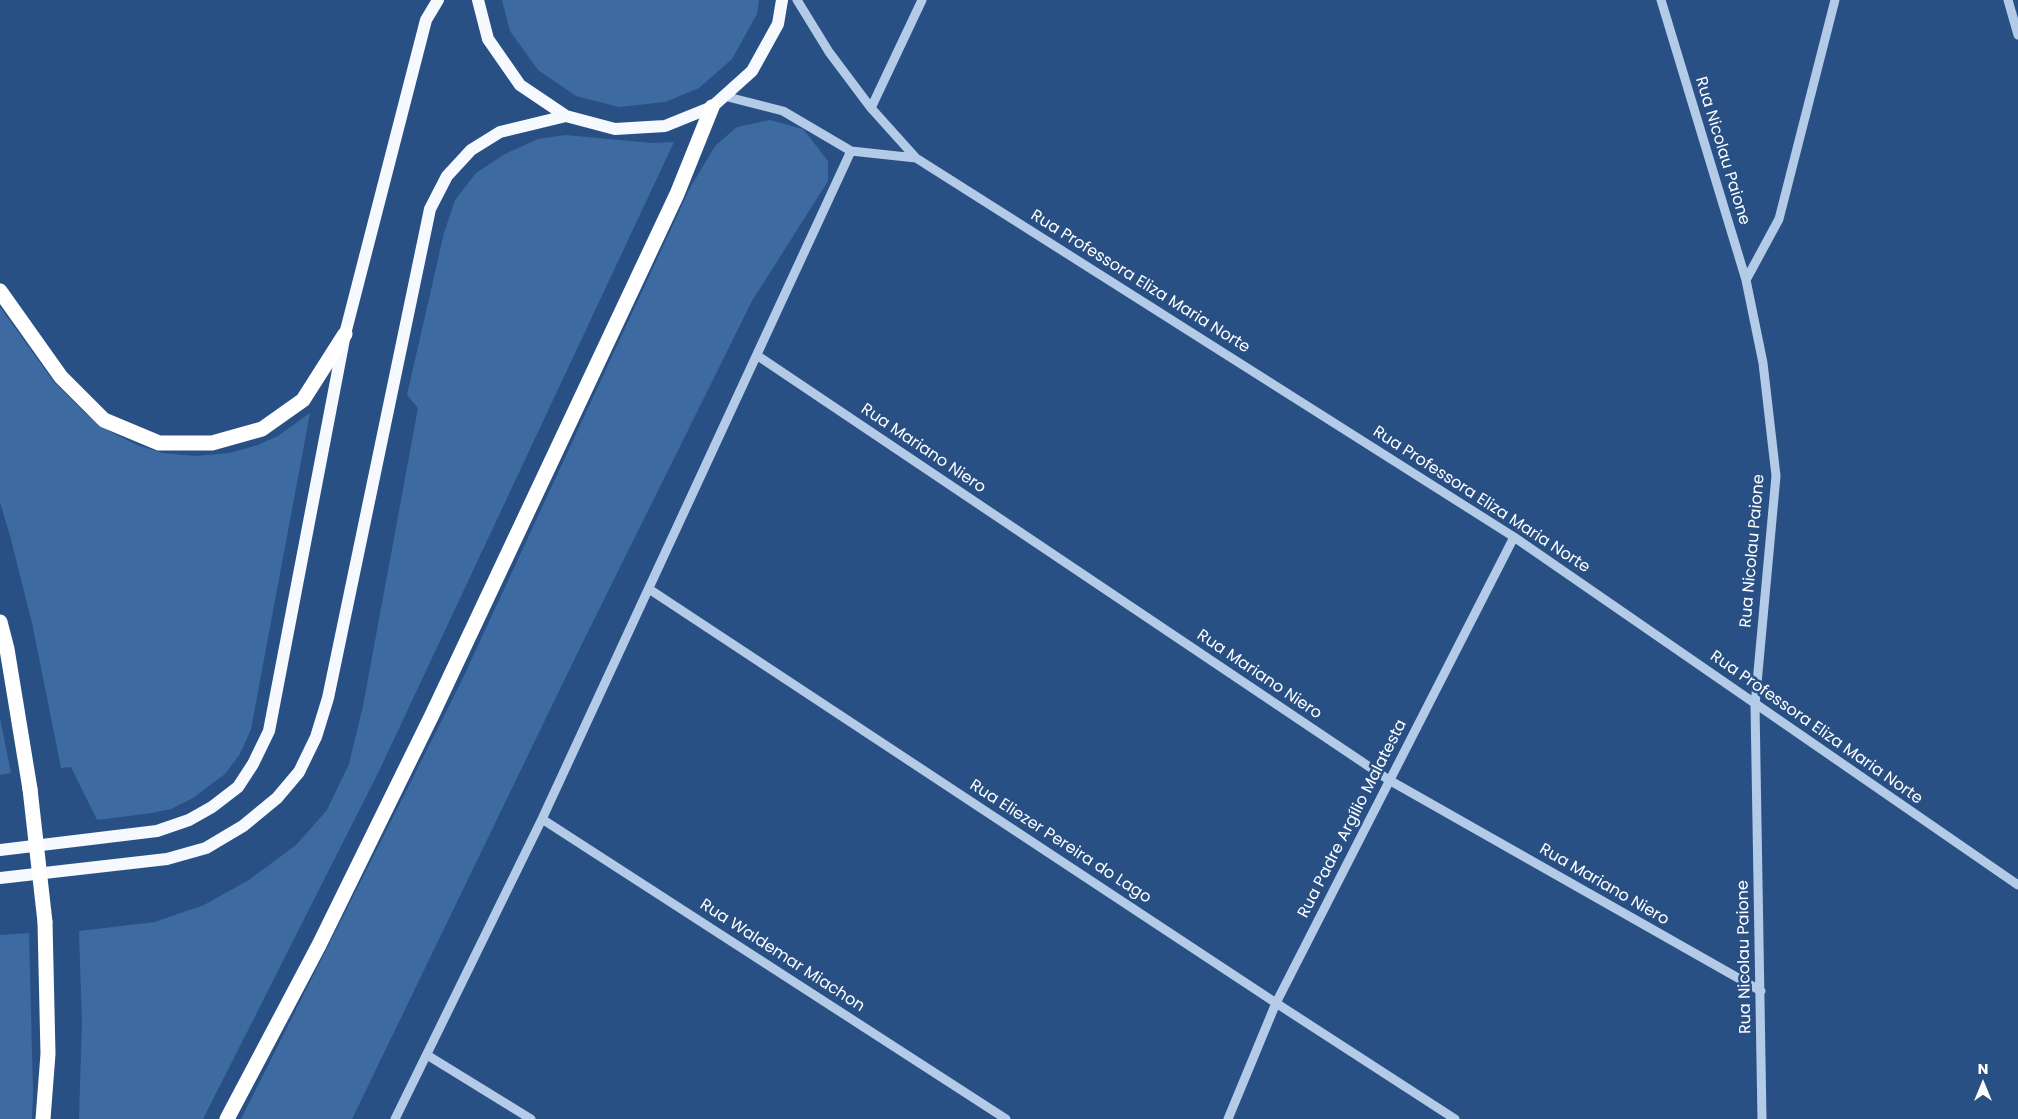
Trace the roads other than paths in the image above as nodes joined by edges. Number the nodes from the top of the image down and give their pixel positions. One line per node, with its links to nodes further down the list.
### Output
1 (438, 0): 18 (main road)
2 (478, 0): 13 (main road)
3 (782, 0): 10 (main road)
4 (797, 0): 12 (street)
5 (922, 0): 12 (street)
6 (1661, 0): 16 (street, Rua Nicolau Paione)
7 (1835, 0): 16 (street)
8 (2008, 0): 9 (street)
9 (2018, 35)
10 (724, 96): 11 (main road); 14 (street)
11 (712, 107): 13 (main road); 33 (highway)
12 (871, 108): 15 (street)
13 (566, 116): 27 (main road)
14 (851, 151): 15 (street); 19 (street)
15 (916, 158): 20 (street, Rua Professora Eliza Maria Norte)
16 (1746, 280): 23 (street, Rua Nicolau Paione)
17 (0, 291): 18 (highway)
18 (345, 334): 26 (main road)
19 (758, 356): 21 (street); 24 (street, Rua Mariano Niero)
20 (1514, 536): 23 (street, Rua Professora Eliza Maria Norte); 24 (street, Rua Padre Argílio Malatesta)
21 (649, 589): 25 (street); 30 (street, Rua Eliezer Pereira do Lago)
22 (0, 622): 32 (highway, bridge)
23 (1755, 705): 28 (street, Rua Professora Eliza Maria Norte); 29 (street, Rua Nicolau Paione)
24 (1389, 780): 29 (street, Rua Mariano Niero); 30 (street, Rua Padre Argílio Malatesta)
25 (542, 819): 31 (street); 36 (street, Rua Waldemar Miachon)
26 (0, 850)
27 (0, 878)
28 (2018, 885)
29 (1761, 991): 39 (street, Rua Nicolau Paione)
30 (1276, 1003): 37 (street, Rua Padre Argílio Malatesta); 38 (street, Rua Eliezer Pereira do Lago)
31 (427, 1055): 34 (street); 35 (street)
32 (43, 1119)
33 (227, 1119)
34 (396, 1119)
35 (531, 1119)
36 (1006, 1119)
37 (1228, 1119)
38 (1455, 1119)
39 (1762, 1119)

